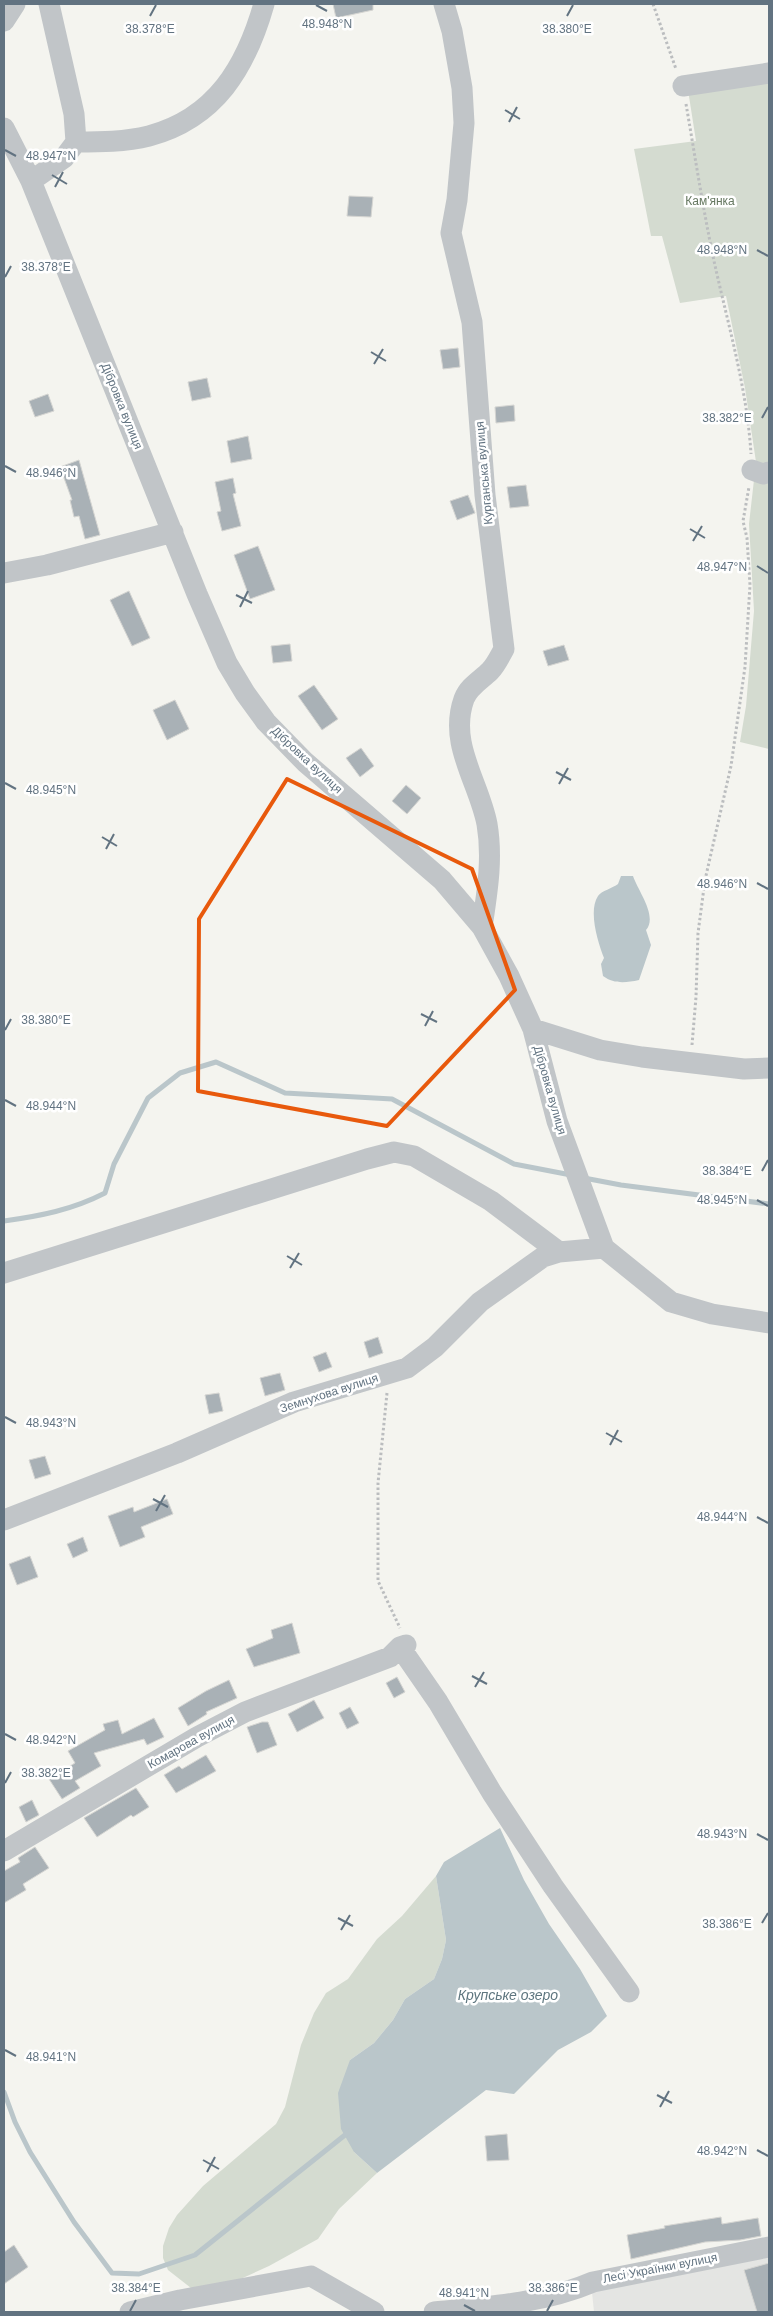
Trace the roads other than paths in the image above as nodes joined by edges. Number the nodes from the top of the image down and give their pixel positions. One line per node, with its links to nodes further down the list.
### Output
1 (15, 4): 5 (street)
2 (49, 4): 9 (street)
3 (264, 4): 9 (street)
4 (444, 4): 13 (street, Курганська вулиця)
5 (4, 21)
6 (769, 73): 7 (street)
7 (683, 86)
8 (4, 128): 10 (street, Дібровка вулиця)
9 (76, 142): 10 (street)
10 (32, 181): 11 (street, Дібровка вулиця)
11 (172, 532): 12 (street); 13 (street, Дібровка вулиця)
12 (4, 573)
13 (482, 927): 14 (street, Дібровка вулиця)
14 (533, 1029): 15 (street); 16 (street, Дібровка вулиця)
15 (769, 1068)
16 (604, 1248): 17 (street, Земнухова вулиця); 19 (street)
17 (559, 1252): 18 (street); 20 (street, Земнухова вулиця)
18 (4, 1273)
19 (769, 1322)
20 (4, 1520)
21 (4, 1851): 22 (street, Комарова вулиця)
22 (630, 1992)
23 (769, 2248): 24 (street, Лесі Українки вулиця)
24 (569, 2302): 27 (street, Лесі Українки вулиця)
25 (130, 2312): 26 (street)
26 (374, 2312)
27 (434, 2312)

